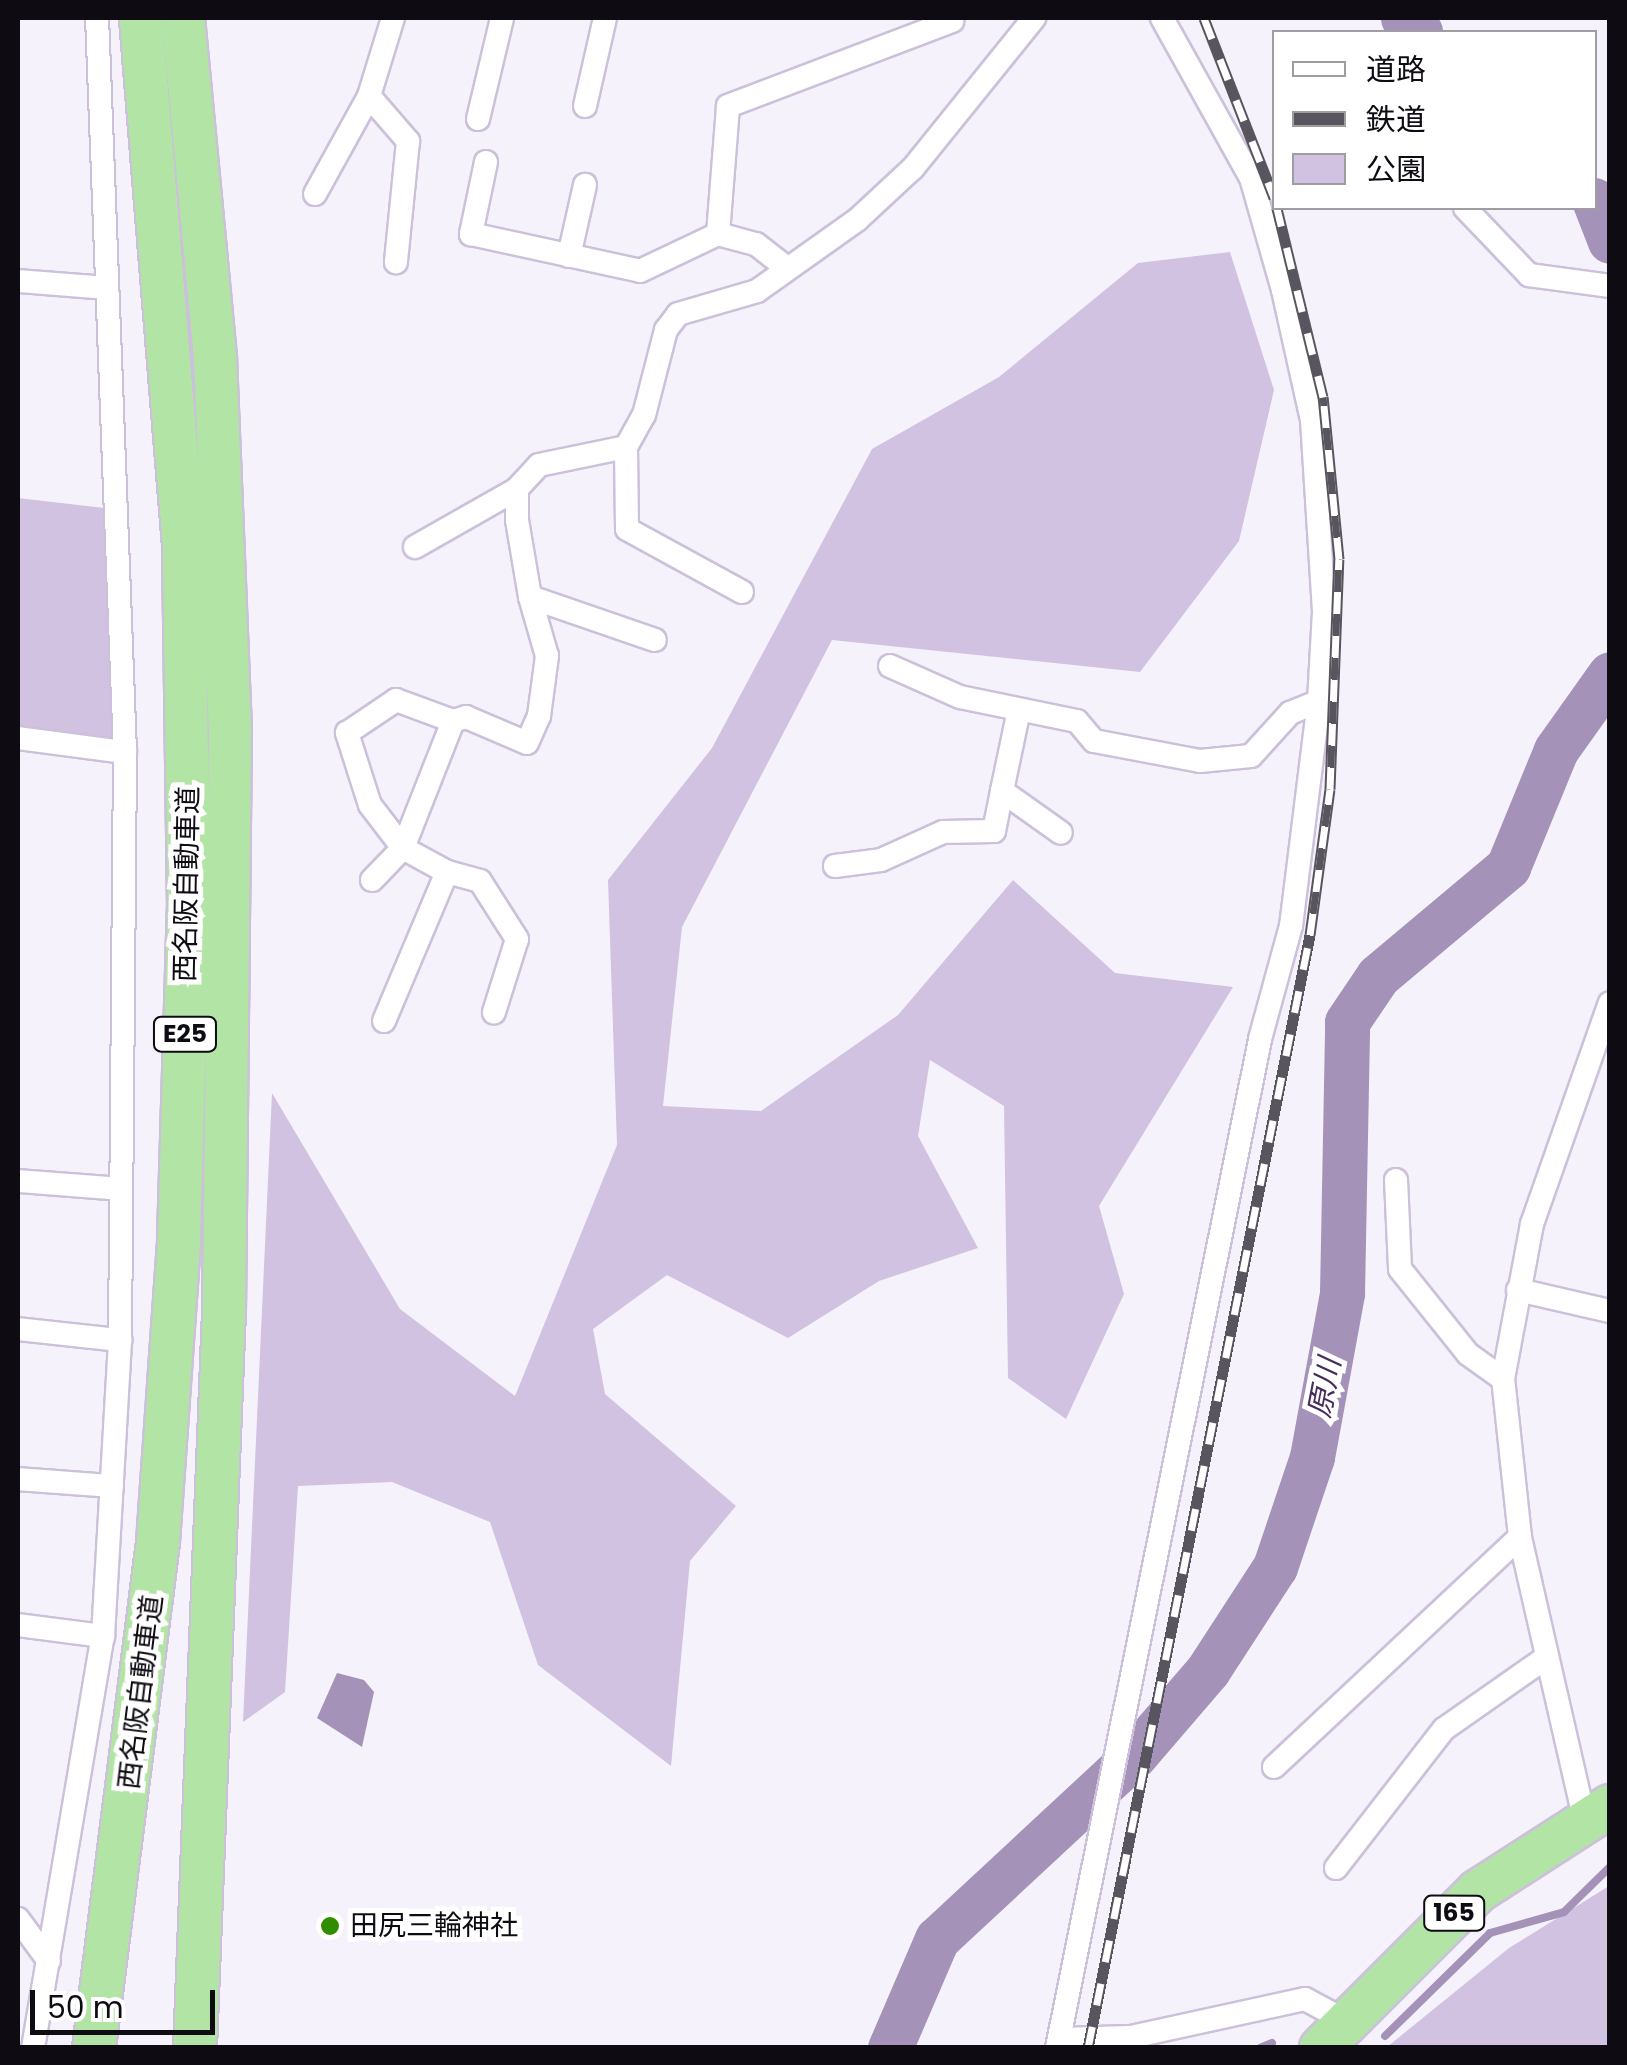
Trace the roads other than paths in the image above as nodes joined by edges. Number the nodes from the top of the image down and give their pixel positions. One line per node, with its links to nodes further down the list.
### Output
1 (96, 18): 24 (street)
2 (141, 18): 68 (highway, 西名阪自動車道 / E25)
3 (183, 18): 69 (highway, 西名阪自動車道 / E25)
4 (393, 18): 10 (street)
5 (502, 18): 12 (street)
6 (605, 18): 11 (street)
7 (1034, 18): 21 (street)
8 (1162, 18): 14 (street)
9 (952, 21): 18 (street)
10 (369, 96): 16 (street); 20 (street)
11 (584, 106)
12 (478, 119)
13 (486, 162): 19 (street)
14 (1263, 175): 32 (street)
15 (585, 186): 19 (street)
16 (316, 194)
17 (1467, 210): 23 (street)
18 (718, 234): 19 (street); 21 (street)
19 (569, 256)
20 (396, 262)
21 (785, 267): 25 (street)
22 (18, 280): 24 (street)
23 (1610, 286)
24 (106, 288): 36 (street)
25 (626, 447): 26 (street); 28 (street)
26 (516, 489): 27 (street); 29 (street)
27 (415, 547)
28 (742, 592)
29 (530, 597): 30 (street); 34 (street)
30 (655, 640)
31 (890, 666): 33 (street)
32 (1319, 701): 33 (street); 66 (street)
33 (1019, 710): 37 (street)
34 (453, 722): 39 (street); 39 (street)
35 (18, 738): 36 (street)
36 (125, 752): 48 (street)
37 (1002, 791): 38 (street); 40 (street)
38 (1061, 833)
39 (403, 848): 41 (street); 42 (street)
40 (835, 866)
41 (447, 872): 44 (street); 45 (street)
42 (372, 880)
43 (1610, 1003): 49 (street)
44 (494, 1012)
45 (384, 1020)
46 (1396, 1180): 53 (street)
47 (18, 1182): 48 (street)
48 (121, 1189): 52 (street)
49 (1518, 1290): 50 (street); 53 (street)
50 (1610, 1312)
51 (18, 1330): 52 (street)
52 (120, 1340): 55 (street)
53 (1503, 1379): 56 (street)
54 (18, 1479): 55 (street)
55 (112, 1486): 58 (street)
56 (1520, 1536): 59 (street); 60 (street)
57 (18, 1625): 58 (street)
58 (103, 1636): 64 (street)
59 (1544, 1659): 61 (street); 62 (street)
60 (1274, 1767)
61 (1597, 1811): 65 (highway, 165)
62 (1336, 1868)
63 (18, 1918): 64 (street)
64 (50, 1962): 67 (street)
65 (1334, 2034): 66 (street)
66 (1058, 2043)
67 (33, 2048)
68 (94, 2048)
69 (195, 2048)

